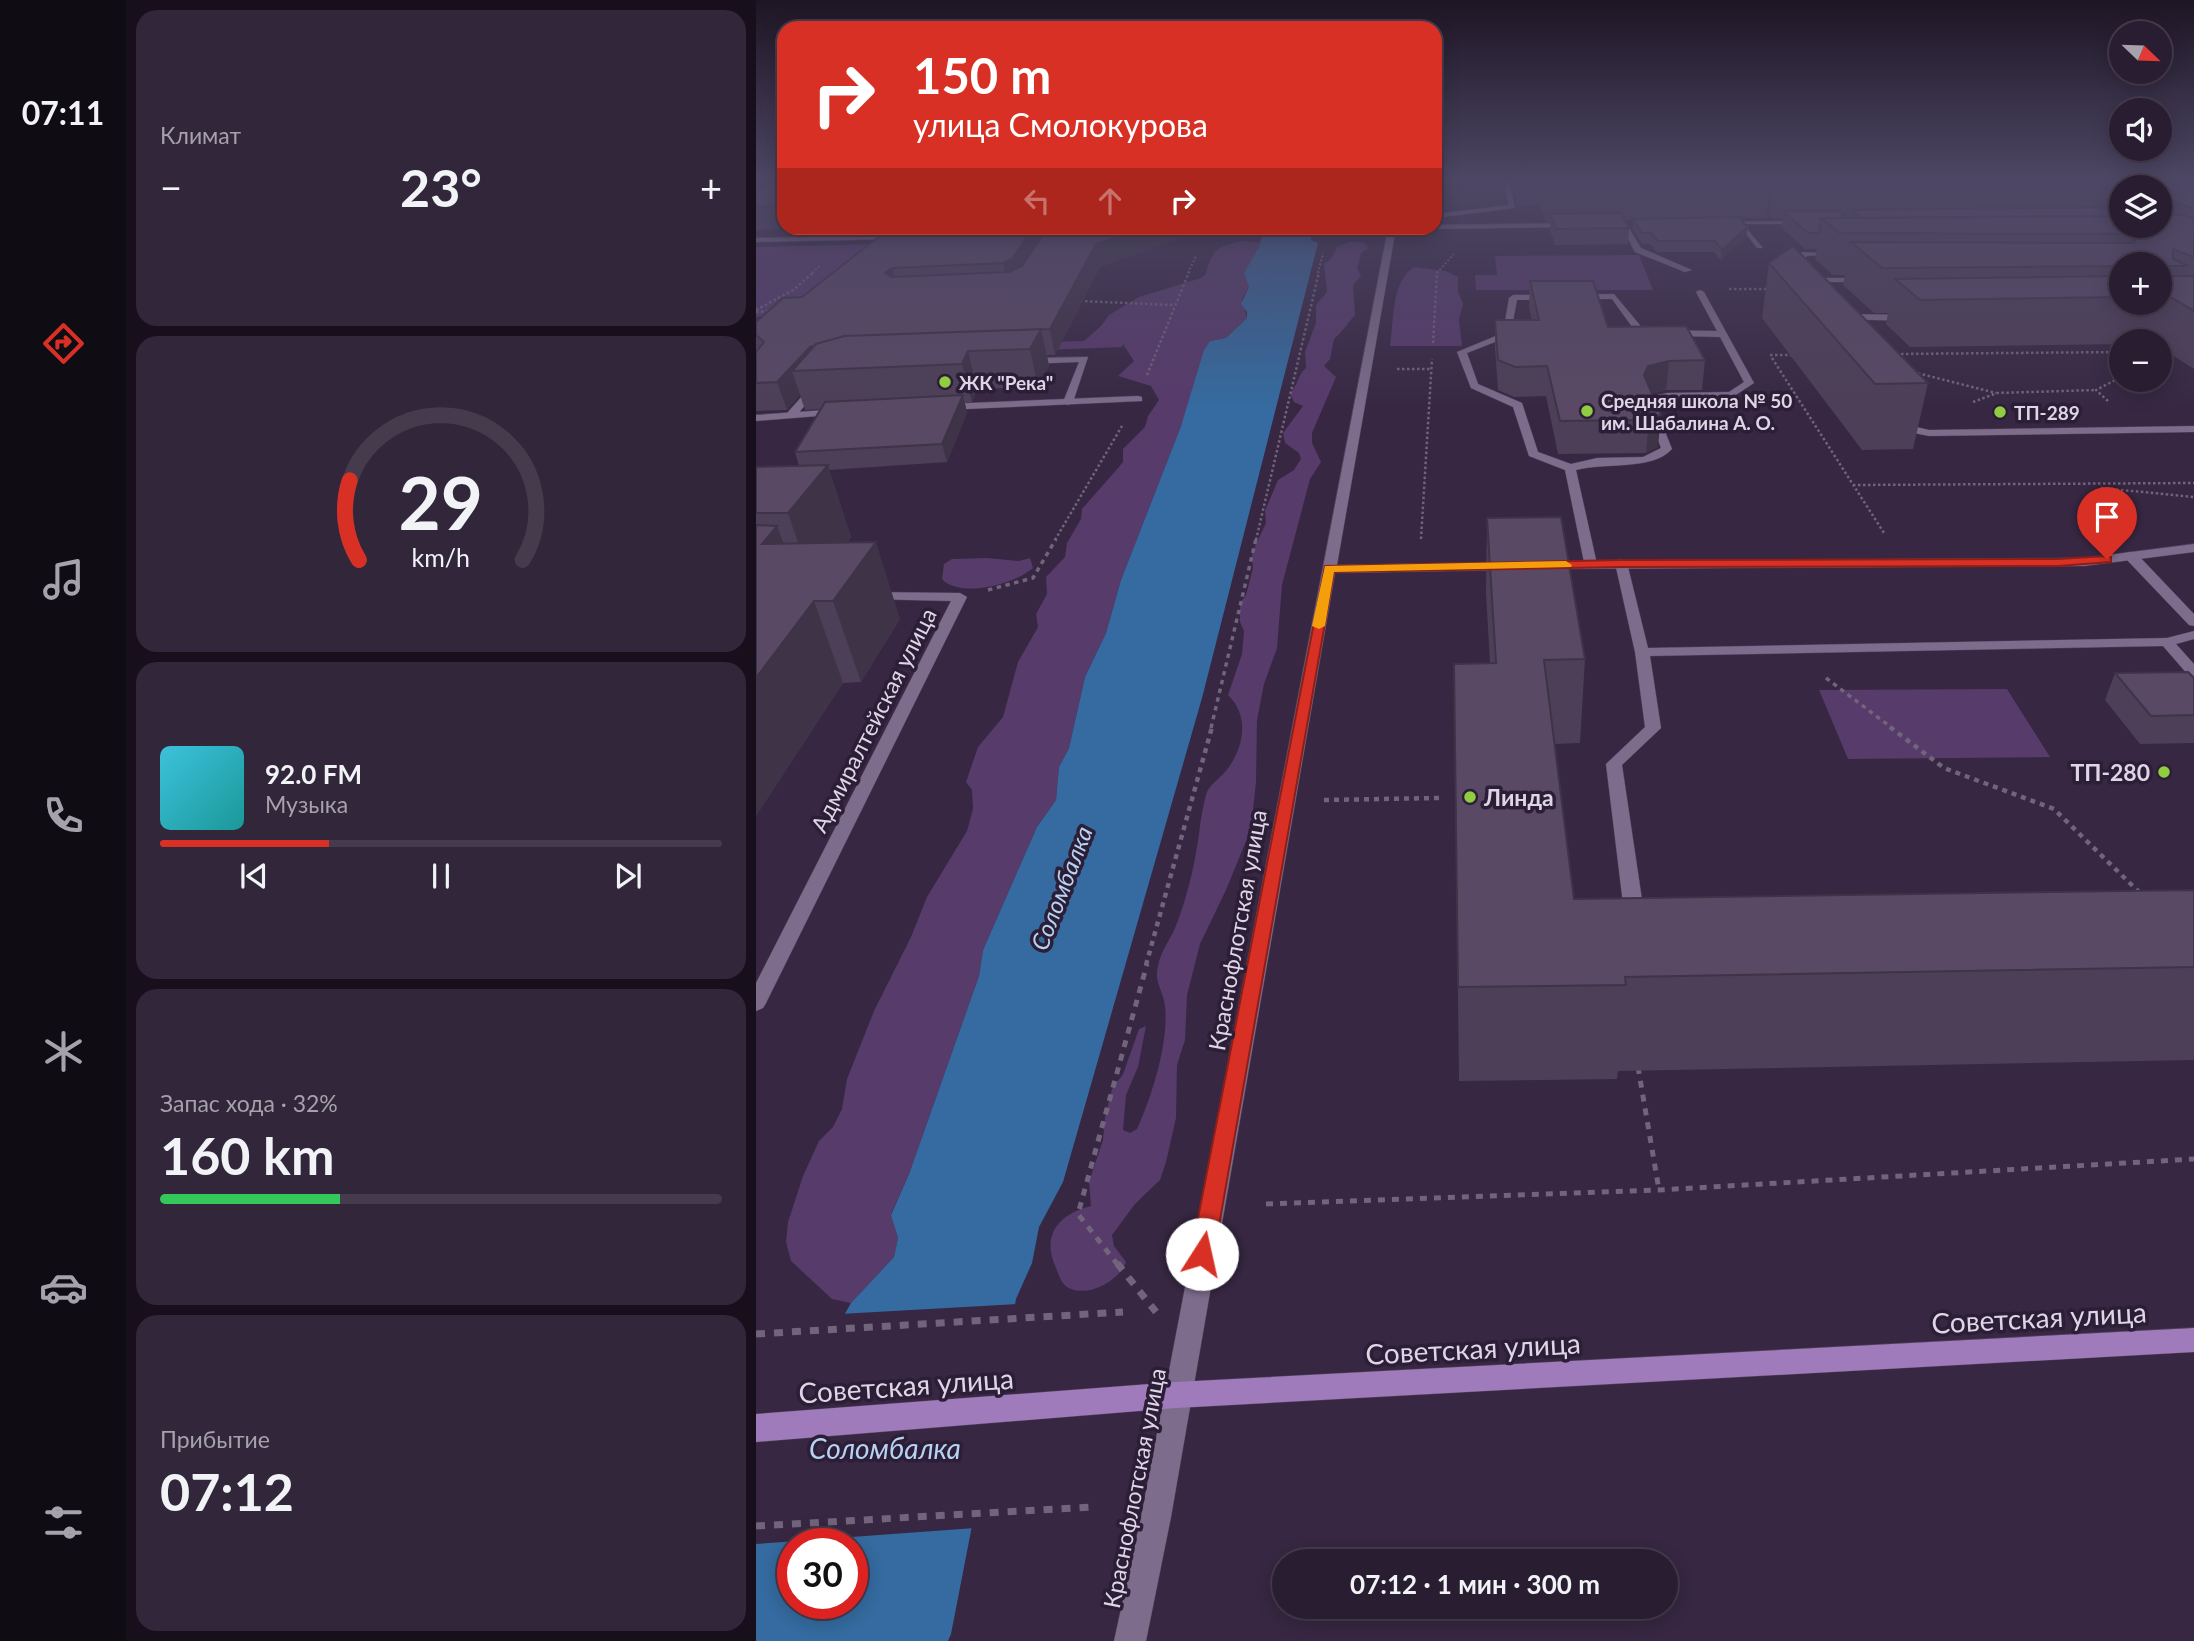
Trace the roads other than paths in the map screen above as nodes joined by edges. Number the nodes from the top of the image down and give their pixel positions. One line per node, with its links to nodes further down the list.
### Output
1 (1387, 256): 27 (street, Краснофлотская улица)
2 (1652, 256): 4 (street)
3 (1821, 256): 5 (street)
4 (1688, 270)
5 (1814, 280): 6 (street); 7 (street)
6 (1883, 280)
7 (1804, 289)
8 (1700, 292): 11 (street)
9 (1825, 313): 10 (street)
10 (1921, 318)
11 (1723, 334): 22 (street); 22 (street)
12 (1017, 362): 15 (street)
13 (823, 377): 19 (street)
14 (1138, 399): 15 (street)
15 (1069, 402): 16 (street)
16 (930, 408)
17 (1889, 411): 21 (street)
18 (848, 412): 19 (street)
19 (792, 414): 20 (street)
20 (756, 418)
21 (2194, 429)
22 (1570, 468): 26 (street)
23 (2194, 548): 24 (street)
24 (2131, 556): 25 (street); 29 (street)
25 (1621, 563): 26 (street); 32 (street)
26 (1590, 564): 27 (street)
27 (1329, 569): 37 (street, Краснофлотская улица)
28 (851, 596): 35 (street, Адмиралтейская улица)
29 (2194, 622)
30 (2194, 635): 31 (street)
31 (2167, 642): 32 (street); 33 (street)
32 (1642, 652): 34 (street)
33 (2194, 673)
34 (1649, 920)
35 (756, 1003)
36 (2194, 1340): 37 (main road, Советская улица)
37 (1176, 1395): 38 (main road, Советская улица); 39 (street, Краснофлотская улица)
38 (756, 1428)
39 (1130, 1641)

